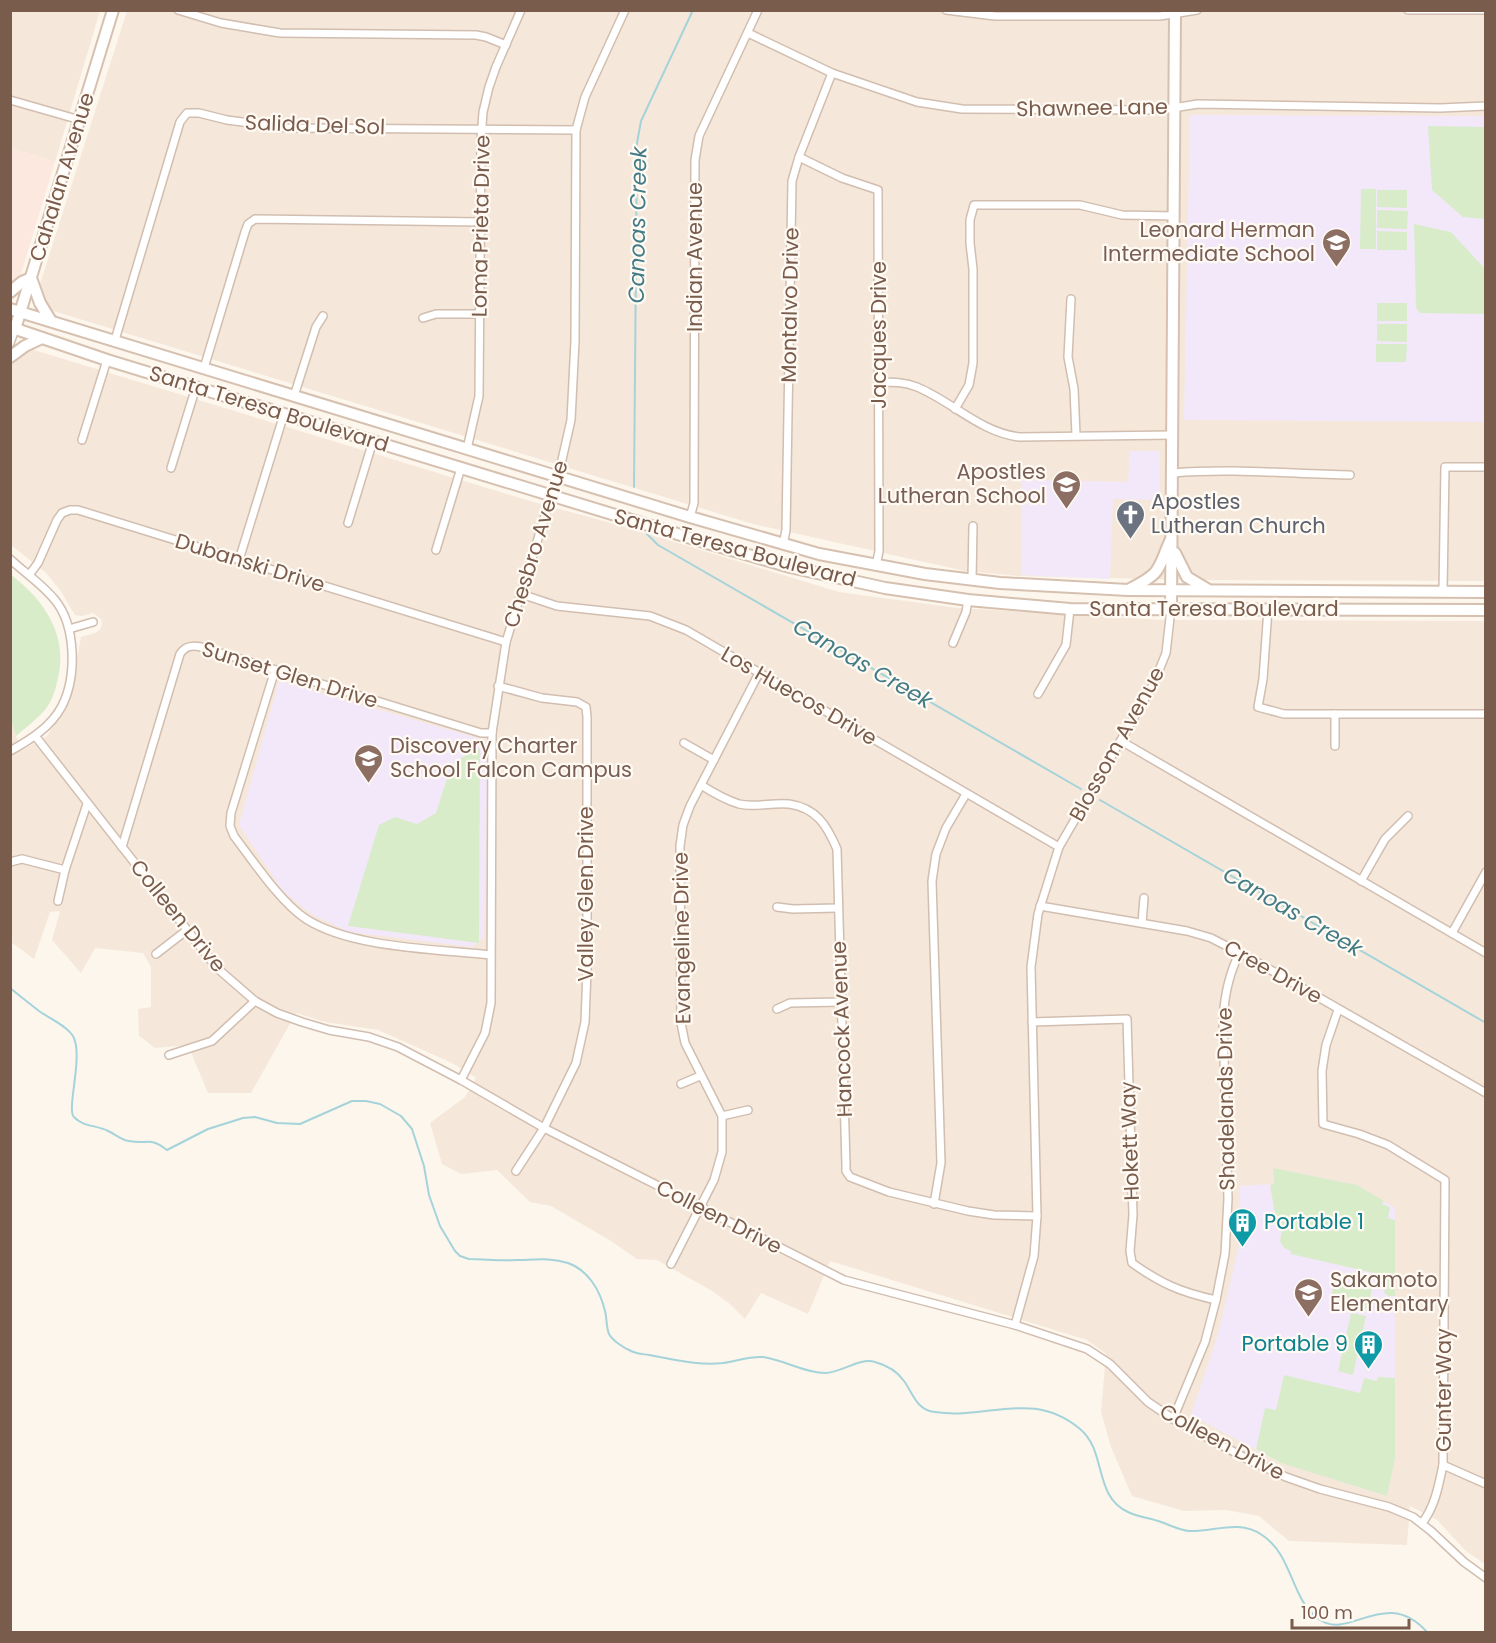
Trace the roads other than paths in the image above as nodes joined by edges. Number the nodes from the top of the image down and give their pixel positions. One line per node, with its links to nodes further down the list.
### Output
1 (113, 10): 17 (main road, Cahalan Avenue)
2 (178, 10): 12 (street)
3 (521, 10): 12 (street, Loma Prieta Drive)
4 (625, 10): 19 (street, Chesbro Avenue)
5 (758, 10): 11 (street, Indian Avenue)
6 (946, 10): 10 (street)
7 (1197, 10): 10 (street)
8 (1408, 10): 9 (street)
9 (1483, 10)
10 (1175, 12): 15 (main road, Blossom Avenue)
11 (748, 33): 13 (street, Shawnee Lane); 55 (street, Indian Avenue)
12 (506, 45): 18 (street, Loma Prieta Drive)
13 (832, 73): 15 (street, Shawnee Lane); 20 (street, Montalvo Drive)
14 (10, 99): 17 (street)
15 (1175, 106): 16 (street, Shawnee Lane); 21 (main road, Blossom Avenue)
16 (1485, 106)
17 (80, 120): 23 (main road, Cahalan Avenue)
18 (482, 129): 19 (street, Salida Del Sol); 22 (street, Loma Prieta Drive); 33 (street, Salida Del Sol)
19 (576, 130): 53 (street, Chesbro Avenue)
20 (799, 157): 38 (street, Jacques Drive); 59 (street, Montalvo Drive)
21 (1174, 216): 41 (street); 44 (main road, Blossom Avenue)
22 (481, 222): 27 (street, Loma Prieta Drive); 37 (street)
23 (31, 278): 24 (main road); 26 (main road, Cahalan Avenue); 30 (main road)
24 (10, 292)
25 (1071, 299): 43 (street)
26 (15, 310): 30 (main road, Santa Teresa Boulevard); 31 (main road, Cahalan Avenue)
27 (480, 315): 29 (street); 47 (street, Loma Prieta Drive)
28 (323, 316): 40 (street)
29 (423, 318)
30 (51, 321): 33 (main road, Santa Teresa Boulevard)
31 (13, 328): 32 (main road, Santa Teresa Boulevard); 34 (street, Cahalan Avenue)
32 (42, 338): 35 (main road); 36 (main road, Santa Teresa Boulevard)
33 (115, 340): 37 (main road, Santa Teresa Boulevard)
34 (10, 343)
35 (10, 357)
36 (107, 360): 39 (main road, Santa Teresa Boulevard); 45 (street)
37 (204, 368): 40 (main road, Santa Teresa Boulevard)
38 (880, 382): 41 (street); 64 (street, Jacques Drive)
39 (196, 387): 42 (main road, Santa Teresa Boulevard); 49 (street)
40 (294, 396): 47 (main road, Santa Teresa Boulevard)
41 (955, 409): 43 (street)
42 (284, 414): 46 (main road, Santa Teresa Boulevard); 63 (street)
43 (1076, 435): 44 (street)
44 (1173, 435): 51 (main road, Blossom Avenue)
45 (82, 440)
46 (373, 441): 50 (main road, Santa Teresa Boulevard); 56 (street)
47 (467, 448): 53 (main road, Santa Teresa Boulevard)
48 (1485, 467): 70 (street)
49 (171, 468)
50 (461, 468): 54 (main road, Santa Teresa Boulevard); 60 (street)
51 (1173, 473): 52 (street); 58 (main road, Blossom Avenue)
52 (1350, 475)
53 (557, 476): 54 (street, Chesbro Avenue); 55 (main road, Santa Teresa Boulevard)
54 (551, 495): 72 (street, Chesbro Avenue); 73 (main road, Santa Teresa Boulevard)
55 (690, 517): 59 (main road, Santa Teresa Boulevard)
56 (348, 523)
57 (973, 526): 66 (street)
58 (1173, 536): 61 (main road, Blossom Avenue); 67 (main road)
59 (783, 545): 64 (main road, Santa Teresa Boulevard)
60 (436, 550)
61 (1173, 550): 68 (main road, Blossom Avenue); 69 (main road)
62 (10, 559): 65 (street)
63 (239, 560): 65 (street, Dubanski Drive); 80 (street, Dubanski Drive)
64 (876, 566): 66 (main road, Santa Teresa Boulevard)
65 (29, 575): 79 (street)
66 (972, 580): 67 (main road, Santa Teresa Boulevard)
67 (1128, 590): 68 (main road, Santa Teresa Boulevard)
68 (1172, 591): 69 (main road, Santa Teresa Boulevard); 75 (main road, Blossom Avenue)
69 (1210, 591): 70 (main road, Santa Teresa Boulevard)
70 (1443, 592): 71 (main road, Santa Teresa Boulevard)
71 (1485, 592)
72 (521, 594): 80 (street, Chesbro Avenue); 83 (street, Los Huecos Drive)
73 (968, 600): 74 (main road, Santa Teresa Boulevard); 81 (street)
74 (1070, 609): 75 (main road, Santa Teresa Boulevard); 85 (street)
75 (1171, 609): 76 (main road, Santa Teresa Boulevard); 90 (street, Blossom Avenue)
76 (1268, 609): 77 (main road, Santa Teresa Boulevard); 86 (street)
77 (1485, 610)
78 (93, 622): 79 (street)
79 (69, 629): 89 (street)
80 (506, 642): 84 (street, Chesbro Avenue)
81 (953, 643)
82 (274, 670): 88 (street, Sunset Glen Drive); 99 (street, Sunset Glen Drive); 116 (street)
83 (759, 672): 94 (street, Evangeline Drive); 96 (street, Los Huecos Drive)
84 (498, 686): 88 (street, Chesbro Avenue); 129 (street, Valley Glen Drive)
85 (1038, 694)
86 (1335, 714): 87 (street); 92 (street)
87 (1485, 714)
88 (492, 733): 116 (street, Chesbro Avenue)
89 (36, 737): 93 (street); 97 (street, Colleen Drive)
90 (1121, 741): 100 (street, Blossom Avenue); 104 (street)
91 (684, 743): 94 (street)
92 (1335, 746)
93 (10, 751)
94 (714, 760): 95 (street, Evangeline Drive)
95 (701, 785): 109 (street, Hancock Avenue); 123 (street, Evangeline Drive)
96 (966, 794): 100 (street, Los Huecos Drive); 131 (street)
97 (87, 804): 99 (street, Colleen Drive); 102 (street)
98 (1408, 816): 104 (street)
99 (122, 847): 111 (street, Colleen Drive)
100 (1059, 847): 107 (street, Blossom Avenue)
101 (10, 862): 102 (street)
102 (65, 870): 106 (street)
103 (1485, 872): 112 (street)
104 (1361, 881): 112 (street)
105 (1144, 898): 110 (street)
106 (58, 901)
107 (1040, 906): 110 (street, Cree Drive); 121 (street, Blossom Avenue)
108 (777, 907): 109 (street)
109 (838, 908): 118 (street, Hancock Avenue)
110 (1142, 923): 113 (street, Cree Drive)
111 (187, 930): 115 (street); 117 (street, Colleen Drive)
112 (1452, 933): 114 (street)
113 (1240, 952): 120 (street, Cree Drive); 135 (street, Shadelands Drive)
114 (1485, 953)
115 (156, 954)
116 (490, 955): 124 (street, Chesbro Avenue)
117 (255, 1001): 122 (street); 124 (street, Colleen Drive)
118 (841, 1002): 119 (street); 131 (street, Hancock Avenue)
119 (777, 1010)
120 (1338, 1010): 126 (street, Cree Drive); 138 (street, Gunter Way)
121 (1032, 1022): 133 (street, Blossom Avenue); 135 (street, Hokett Way)
122 (169, 1055)
123 (700, 1076): 125 (street); 128 (street, Evangeline Drive)
124 (461, 1080): 129 (street, Colleen Drive)
125 (681, 1084)
126 (1485, 1093)
127 (748, 1110): 128 (street)
128 (722, 1116): 132 (street, Evangeline Drive)
129 (544, 1128): 130 (street); 132 (street, Colleen Drive)
130 (516, 1171)
131 (934, 1204): 133 (street, Hancock Avenue)
132 (700, 1207): 134 (street, Evangeline Drive); 136 (street, Colleen Drive)
133 (1037, 1216): 136 (street, Blossom Avenue)
134 (670, 1264)
135 (1216, 1300): 137 (street, Shadelands Drive)
136 (1015, 1325): 137 (street, Colleen Drive)
137 (1173, 1419): 140 (street, Colleen Drive)
138 (1443, 1464): 139 (street); 140 (street, Gunter Way)
139 (1485, 1484)
140 (1422, 1524): 141 (street, Colleen Drive)
141 (1485, 1578)

